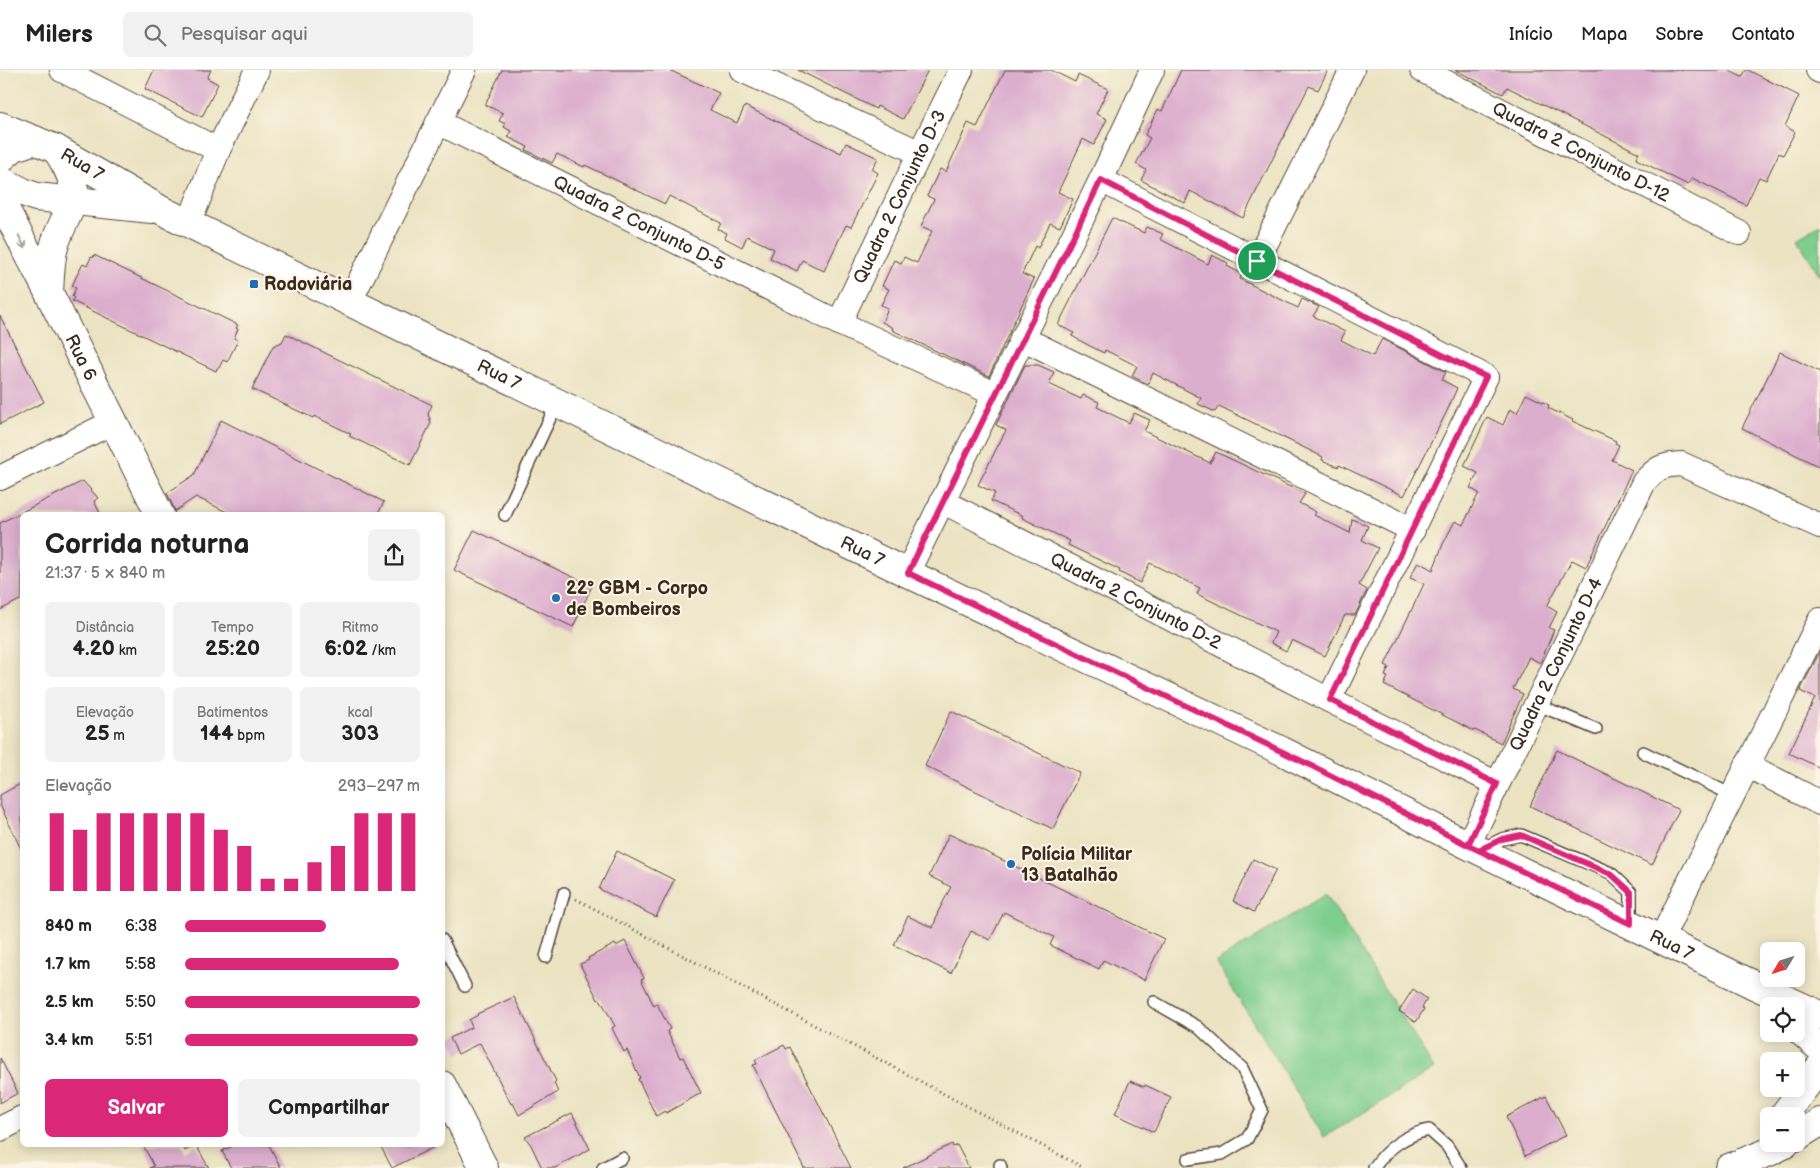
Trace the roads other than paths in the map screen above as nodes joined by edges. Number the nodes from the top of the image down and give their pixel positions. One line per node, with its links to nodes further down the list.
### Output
1 (62, 70): 12 (street)
2 (258, 70): 12 (street)
3 (464, 70): 9 (street)
4 (742, 70): 13 (street)
5 (961, 70): 13 (street, Quadra 2 Conjunto D-3)
6 (1152, 70): 16 (street)
7 (1352, 70): 22 (street)
8 (1422, 70): 21 (street, Quadra 2 Conjunto D-12)
9 (438, 122): 24 (street); 25 (street, Quadra 2 Conjunto D-5)
10 (0, 126): 11 (main road, Rua 7)
11 (46, 145): 14 (main road); 18 (main road); 19 (main road, Rua 7)
12 (218, 150): 20 (street)
13 (920, 153): 25 (street, Quadra 2 Conjunto D-3)
14 (0, 159)
15 (0, 180): 18 (main road, Rua 7)
16 (1101, 180): 22 (street); 26 (street)
17 (0, 199): 23 (main road, Rua 6, one-way to 23)
18 (73, 202): 19 (main road, Rua 7); 23 (main road)
19 (161, 210): 20 (main road, Rua 7)
20 (189, 223): 24 (main road, Rua 7)
21 (1739, 233)
22 (1257, 261): 35 (street)
23 (49, 293): 29 (main road, Rua 6)
24 (350, 301): 28 (main road, Rua 7)
25 (840, 323): 27 (street, Quadra 2 Conjunto D-5)
26 (1022, 338): 27 (street); 35 (street)
27 (995, 394): 31 (street)
28 (558, 402): 33 (lane); 36 (main road, Rua 7)
29 (113, 422): 30 (street); 32 (main road, Rua 6)
30 (0, 478)
31 (942, 500): 36 (street); 38 (street, Quadra 2 Conjunto D-2)
32 (158, 512)
33 (505, 514)
34 (1820, 526): 39 (street, Quadra 2 Conjunto D-4)
35 (1413, 530): 38 (street)
36 (908, 573): 46 (main road, Rua 7)
37 (1820, 620): 42 (street)
38 (1330, 700): 43 (street, Quadra 2 Conjunto D-2)
39 (1536, 704): 40 (lane); 43 (street, Quadra 2 Conjunto D-4)
40 (1596, 729)
41 (1643, 752): 44 (lane)
42 (1747, 765): 44 (street); 45 (street)
43 (1497, 784): 46 (street, Quadra 2 Conjunto D-4)
44 (1732, 796): 49 (street)
45 (1820, 803)
46 (1474, 847): 48 (main road, Rua 7); 48 (lane)
47 (564, 893): 51 (lane)
48 (1631, 924): 49 (main road, Rua 7)
49 (1661, 938): 52 (main road, Rua 7)
50 (445, 946): 53 (lane)
51 (546, 958)
52 (1754, 985): 54 (main road, Rua 7); 56 (main road, Rua 7)
53 (465, 986)
54 (1765, 997)
55 (1154, 1002): 69 (lane)
56 (1820, 1015)
57 (1805, 1035): 58 (main road)
58 (1820, 1048)
59 (1820, 1067): 61 (main road)
60 (445, 1092): 70 (main road)
61 (1790, 1107)
62 (20, 1119): 64 (street)
63 (1820, 1122): 65 (main road)
64 (0, 1129)
65 (1805, 1131)
66 (1760, 1140): 71 (main road)
67 (1769, 1152): 71 (main road)
68 (622, 1158): 72 (lane)
69 (1188, 1158)
70 (477, 1166)
71 (1733, 1166)
72 (604, 1168)
73 (1374, 1168): 74 (lane)
74 (1461, 1168)

